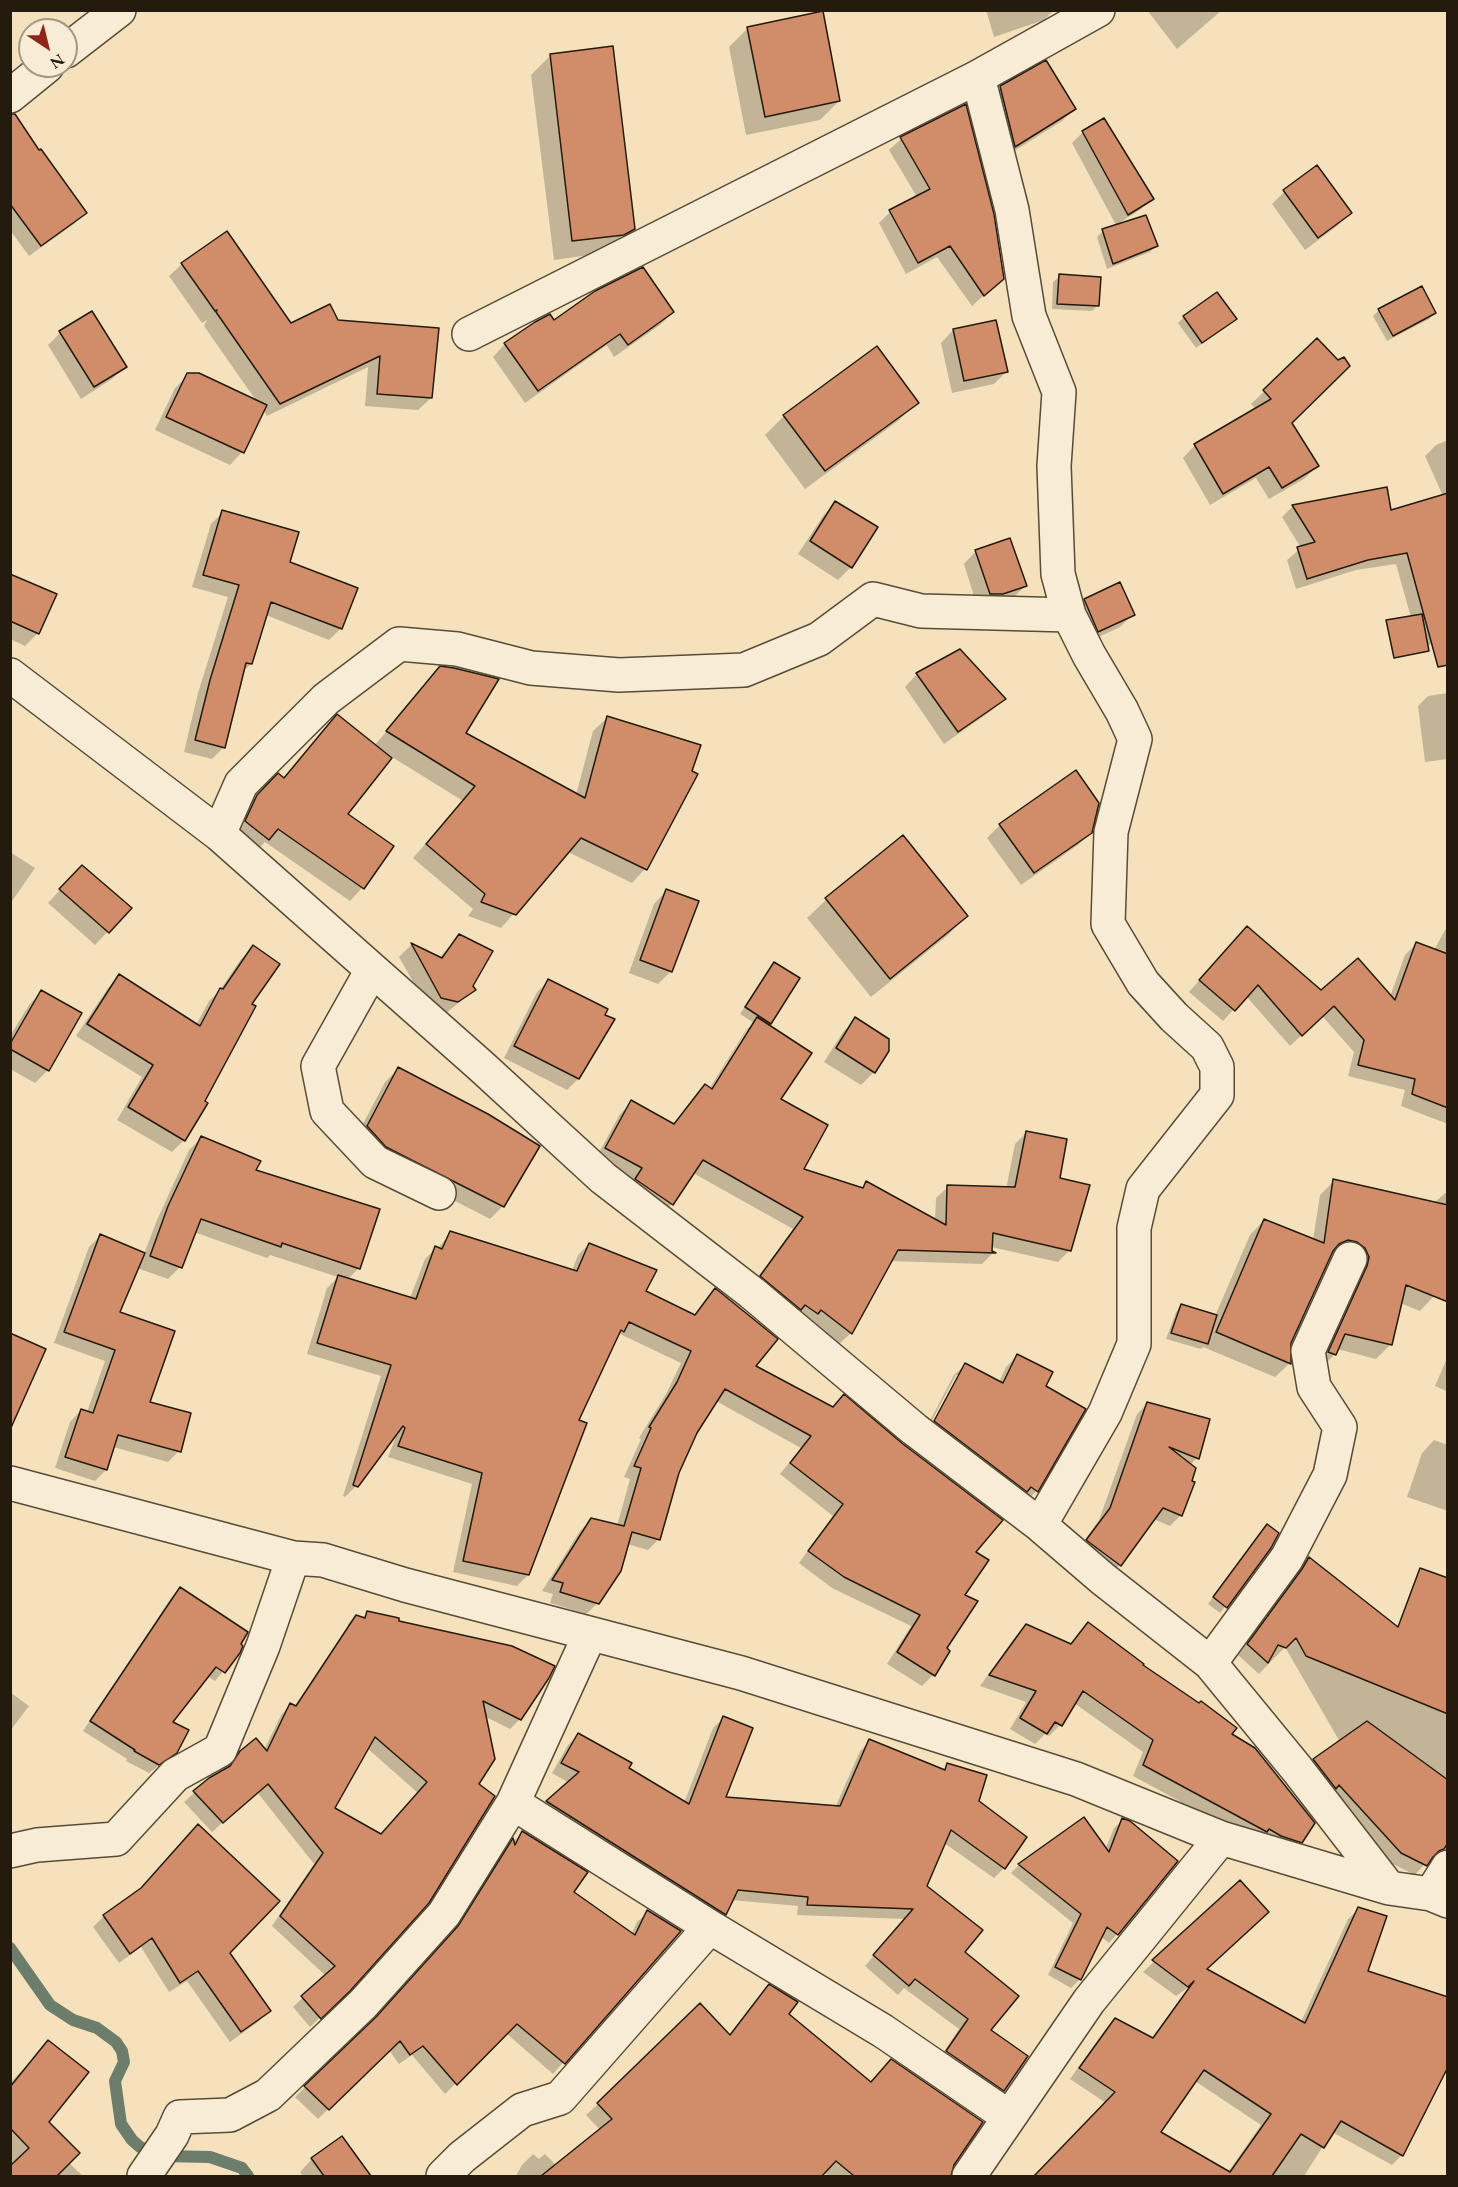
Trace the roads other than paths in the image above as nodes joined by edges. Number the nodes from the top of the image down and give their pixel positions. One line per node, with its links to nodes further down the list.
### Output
1 (118, 10): 3 (street)
2 (1098, 10): 4 (street)
3 (78, 42)
4 (978, 77): 7 (street); 8 (street)
5 (32, 78): 6 (street)
6 (10, 96)
7 (469, 334)
8 (1069, 615): 10 (street); 15 (street)
9 (10, 675): 10 (street)
10 (219, 834): 11 (street)
11 (372, 970): 12 (street); 15 (street)
12 (439, 1193)
13 (1350, 1259): 18 (street)
14 (10, 1483): 16 (street)
15 (1040, 1525): 18 (street)
16 (292, 1558): 17 (street); 21 (street)
17 (590, 1634): 19 (street); 20 (street)
18 (1210, 1663): 23 (street)
19 (513, 1803): 24 (street); 26 (street)
20 (1221, 1838): 23 (street); 25 (street)
21 (10, 1851)
22 (1442, 1887): 23 (street)
23 (1389, 1888)
24 (710, 1927): 25 (street); 27 (street)
25 (1009, 2117): 28 (street)
26 (144, 2176)
27 (443, 2176)
28 (969, 2176)

